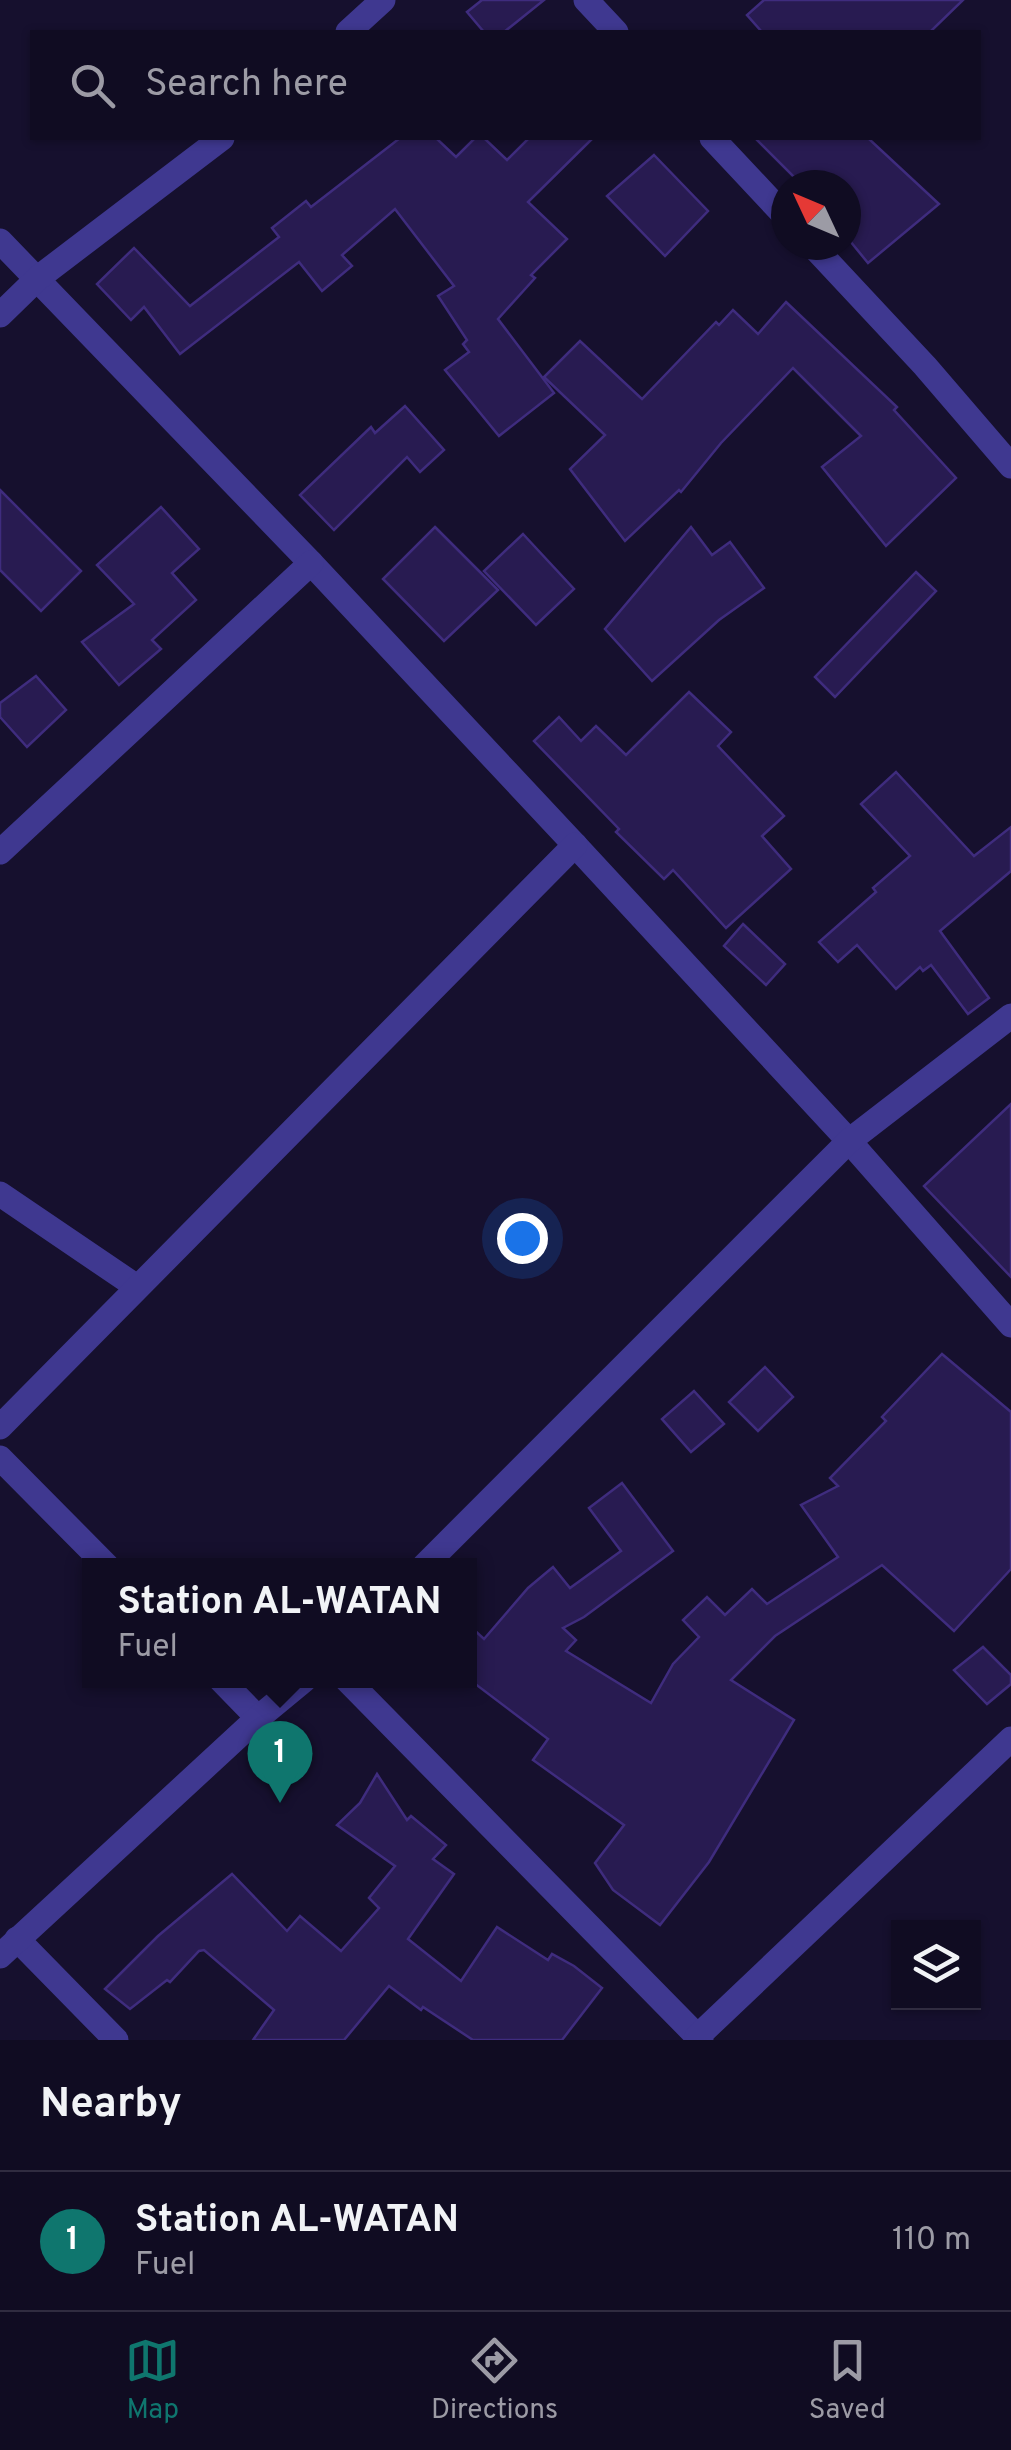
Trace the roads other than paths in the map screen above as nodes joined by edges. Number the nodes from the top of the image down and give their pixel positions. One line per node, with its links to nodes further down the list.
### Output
1 (383, 0): 3 (street)
2 (586, 0): 4 (street)
3 (350, 30)
4 (614, 30)
5 (219, 140): 10 (street)
6 (714, 140): 7 (street)
7 (771, 201)
8 (0, 241): 10 (street)
9 (826, 260): 12 (street)
10 (38, 278): 11 (street); 13 (street)
11 (0, 315)
12 (1011, 466)
13 (311, 563): 14 (street); 15 (street)
14 (575, 845): 17 (street); 19 (street)
15 (0, 852)
16 (1011, 1016): 17 (street)
17 (849, 1141): 20 (street); 24 (street)
18 (0, 1194): 19 (street)
19 (136, 1287): 21 (street)
20 (1011, 1325)
21 (0, 1427)
22 (0, 1458): 23 (street)
23 (99, 1558)
24 (432, 1558)
25 (229, 1688): 28 (street)
26 (294, 1688): 28 (street)
27 (355, 1688): 31 (street)
28 (258, 1718): 30 (street)
29 (1011, 1739): 31 (street)
30 (9, 1947): 32 (street)
31 (699, 2038)
32 (116, 2040)

